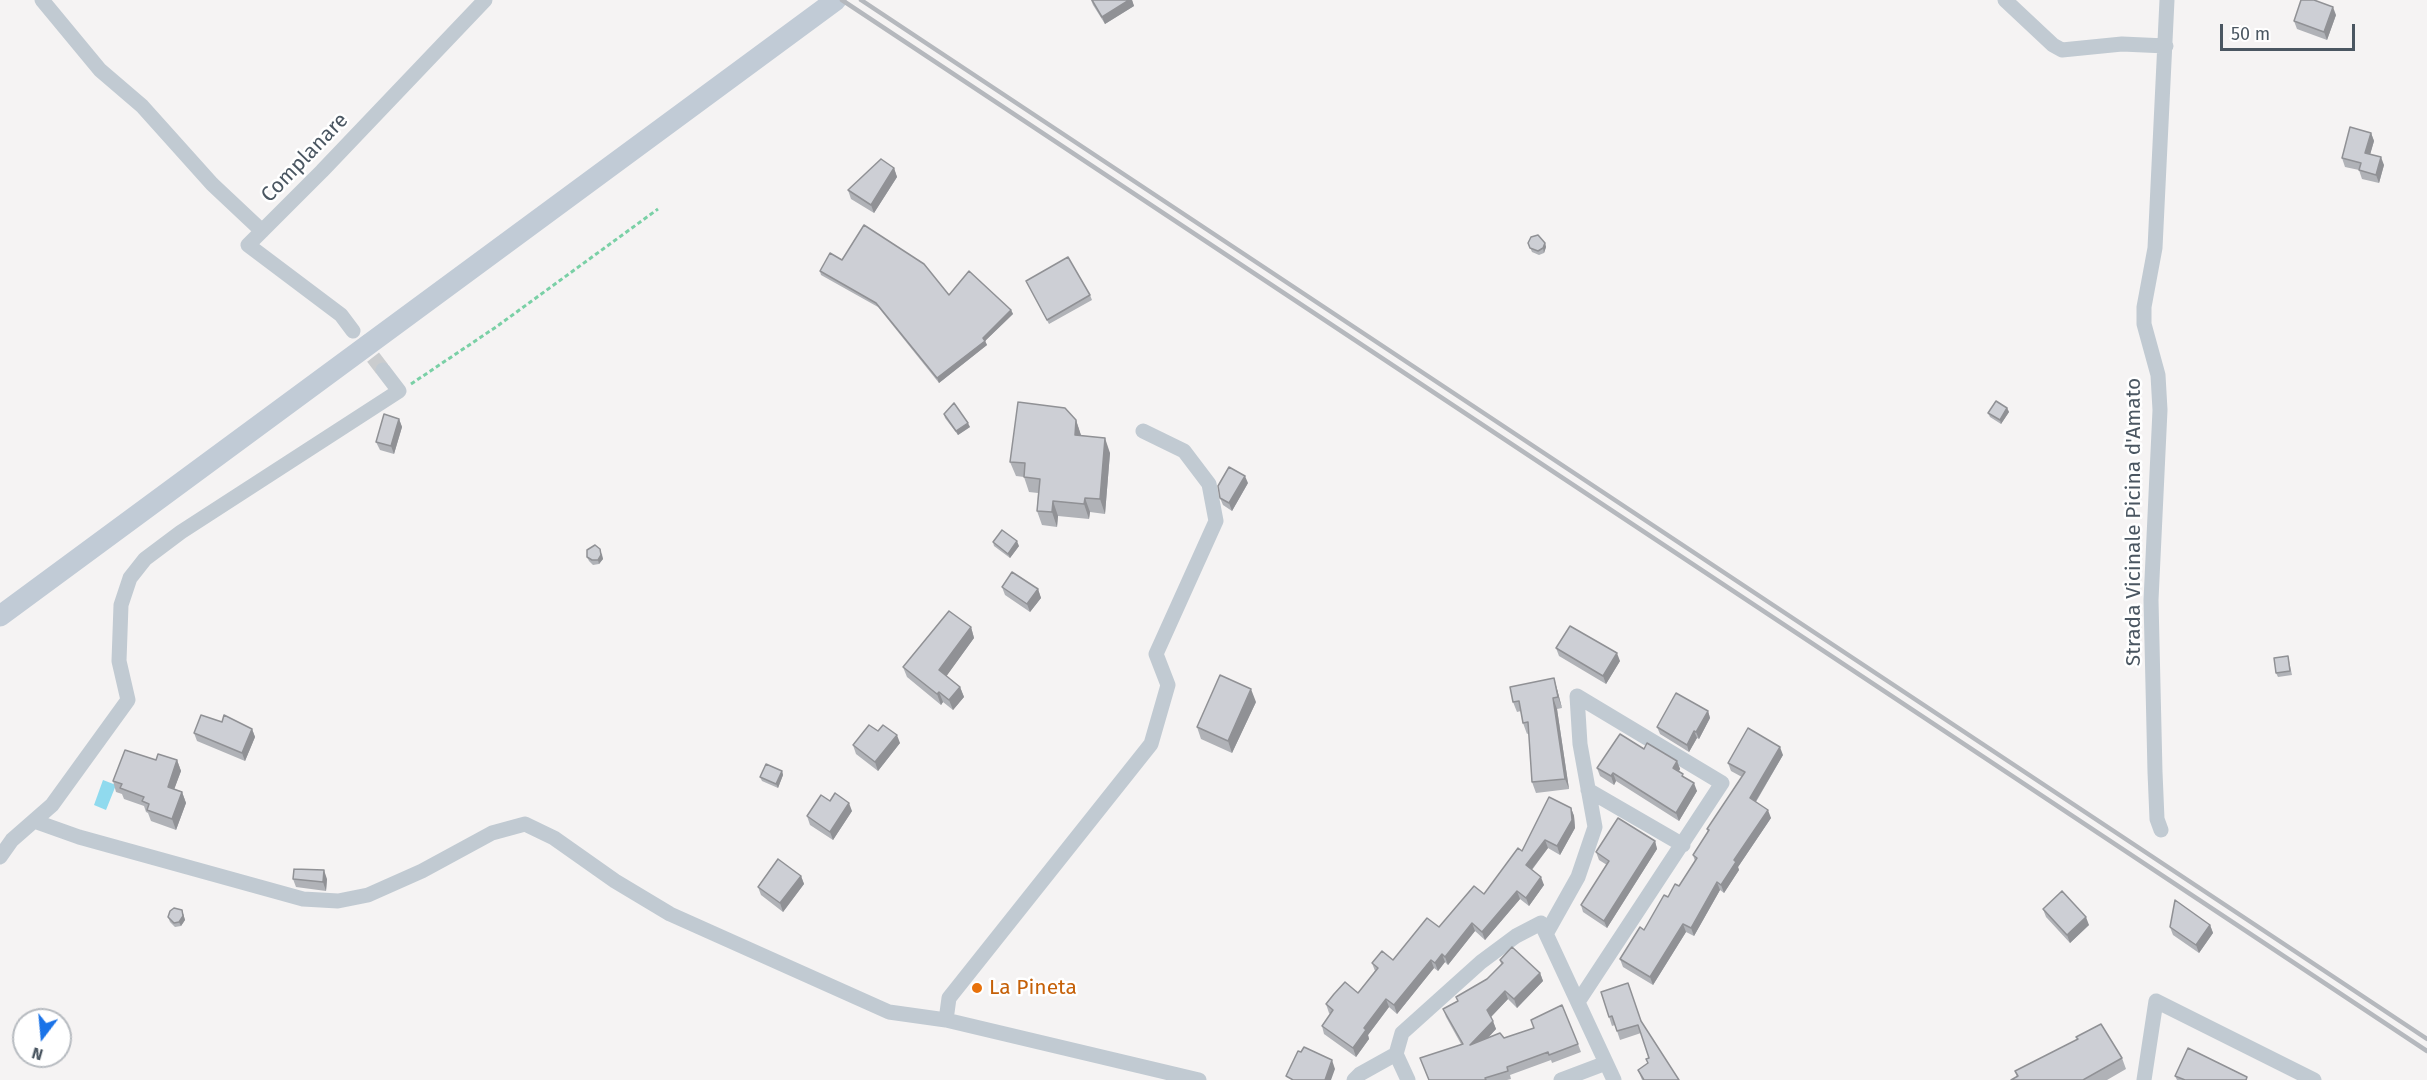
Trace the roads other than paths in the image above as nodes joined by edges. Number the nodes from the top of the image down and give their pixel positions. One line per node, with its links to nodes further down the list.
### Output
1 (42, 0): 7 (street)
2 (485, 0): 7 (street, Complanare)
3 (836, 0): 11 (main road)
4 (2005, 0): 6 (street)
5 (2167, 0): 6 (street, Strada Vicinale Picina d'Amato)
6 (2166, 46): 14 (street, Strada Vicinale Picina d'Amato)
7 (262, 231): 8 (street, Complanare)
8 (353, 331)
9 (383, 369): 13 (street)
10 (1143, 431): 19 (street)
11 (0, 616)
12 (1588, 790): 15 (street); 15 (street); 17 (street)
13 (34, 821): 16 (street); 19 (street)
14 (2161, 830)
15 (1683, 845): 18 (street)
16 (0, 857)
17 (1546, 934): 18 (street); 20 (street)
18 (1578, 1002): 21 (street)
19 (946, 1020): 22 (street)
20 (1396, 1054): 23 (street); 24 (street)
21 (1606, 1063): 25 (street); 26 (street)
22 (1199, 1080)
23 (1354, 1080)
24 (1408, 1080)
25 (1561, 1080)
26 (1614, 1080)
27 (2144, 1080): 28 (street)
28 (2314, 1080)

